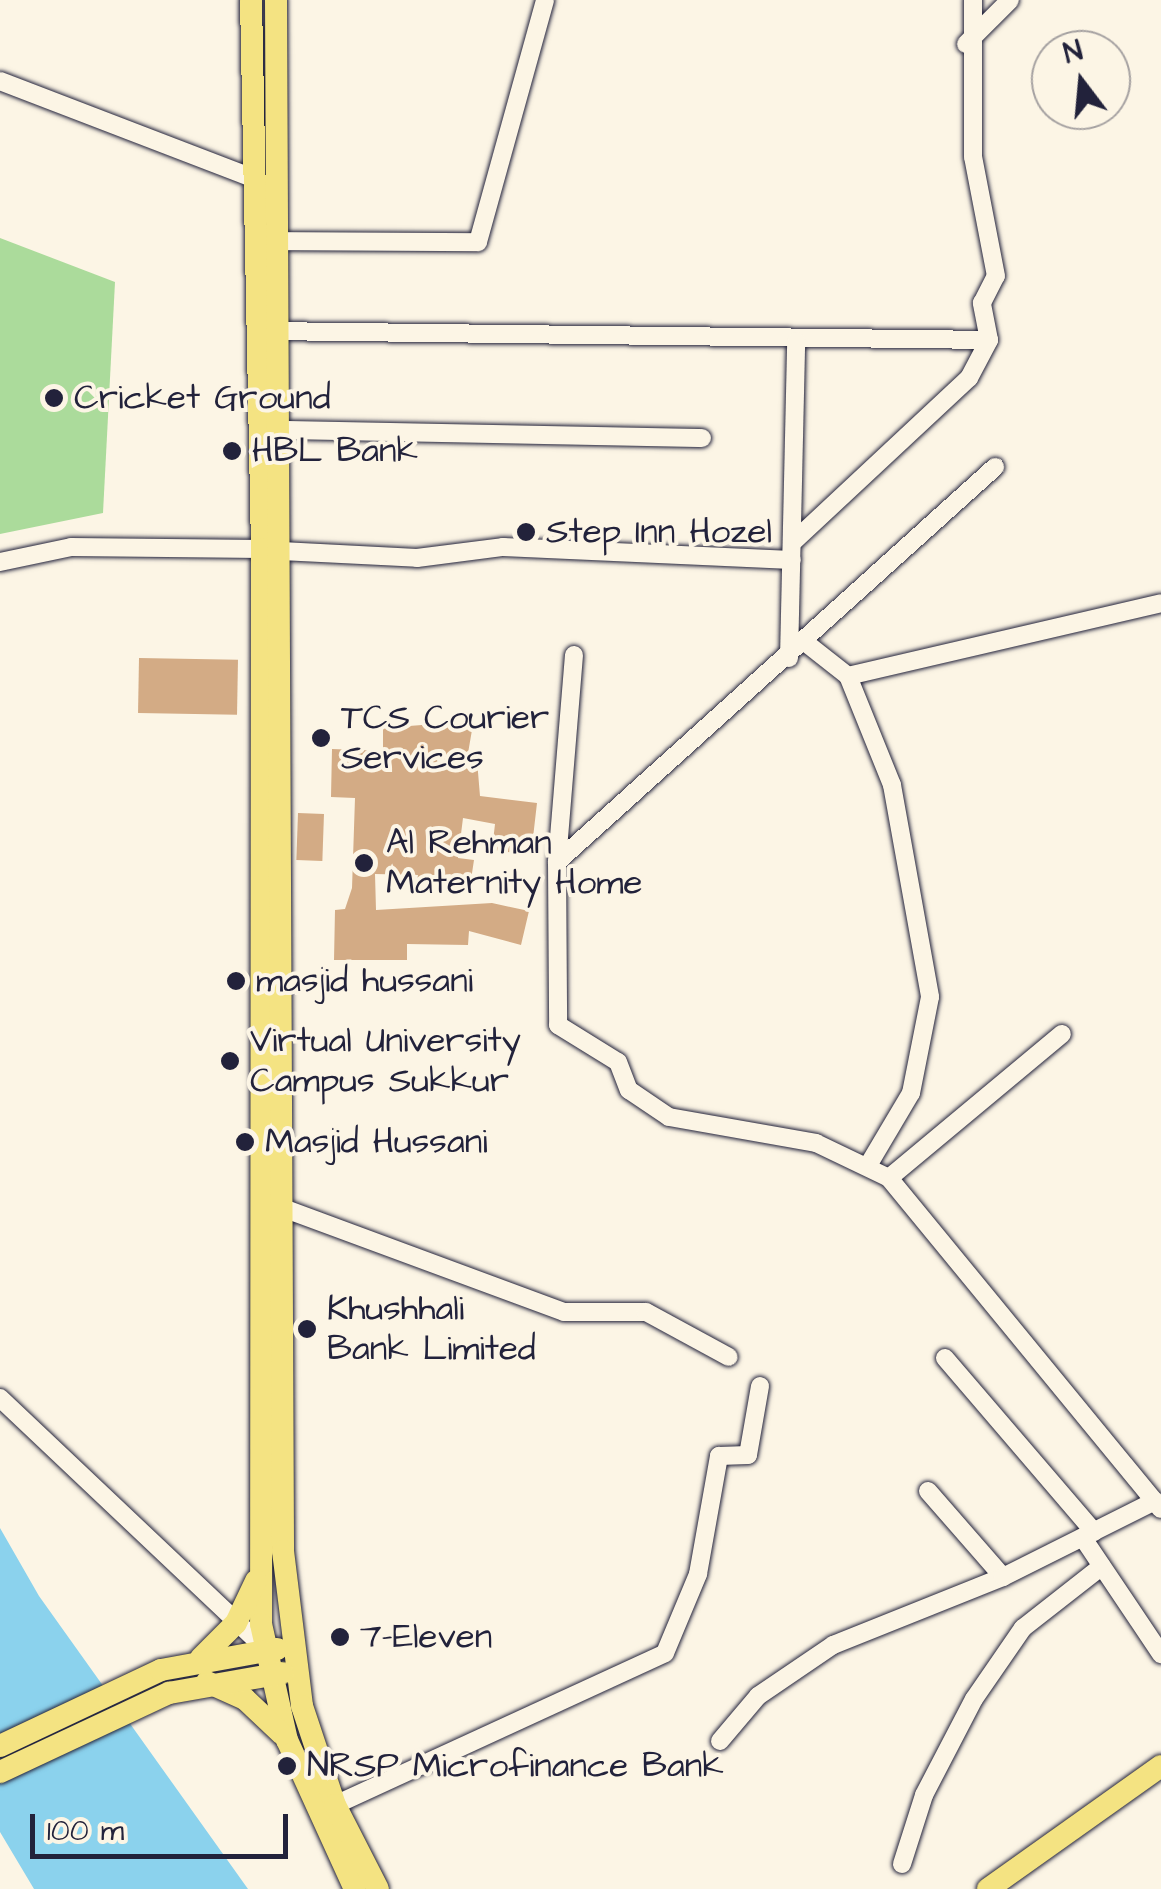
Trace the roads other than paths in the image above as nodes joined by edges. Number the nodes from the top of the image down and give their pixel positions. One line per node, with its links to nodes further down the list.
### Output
1 (250, 0): 8 (main road)
2 (276, 0): 10 (main road)
3 (545, 0): 10 (street)
4 (972, 0): 6 (street)
5 (1010, 0): 6 (street)
6 (966, 44): 13 (street)
7 (0, 81): 8 (street)
8 (250, 177): 9 (main road)
9 (250, 240): 10 (street); 12 (main road)
10 (277, 242): 11 (main road)
11 (284, 330): 12 (street); 14 (street); 15 (main road)
12 (256, 332): 18 (main road)
13 (989, 340): 14 (street); 19 (street)
14 (796, 341): 19 (street)
15 (284, 430): 16 (street); 18 (main road)
16 (702, 438)
17 (995, 467): 22 (street)
18 (272, 550): 19 (street); 20 (street); 30 (main road); 31 (main road)
19 (792, 551): 24 (street)
20 (0, 562)
21 (1161, 602): 25 (street)
22 (806, 643): 24 (street); 25 (street)
23 (574, 656): 26 (street)
24 (790, 658): 26 (street)
25 (848, 676): 28 (street)
26 (558, 862): 28 (street)
27 (1062, 1034): 29 (street)
28 (870, 1162): 29 (street)
29 (890, 1178): 37 (street)
30 (258, 1198): 31 (street); 40 (main road)
31 (284, 1208): 32 (street); 43 (main road)
32 (729, 1357)
33 (945, 1358): 38 (street)
34 (760, 1386): 55 (street)
35 (0, 1398): 42 (street)
36 (928, 1491): 41 (street)
37 (1158, 1505): 38 (street)
38 (1088, 1535): 39 (street); 41 (street)
39 (1102, 1566): 45 (street); 56 (street)
40 (260, 1568): 42 (main road); 44 (main road)
41 (1004, 1577): 51 (street)
42 (236, 1623): 44 (street); 46 (main road)
43 (291, 1648): 44 (main road); 47 (main road)
44 (265, 1649): 46 (main road); 48 (main road)
45 (1161, 1654)
46 (201, 1658): 52 (main road)
47 (294, 1672): 48 (main road); 55 (main road)
48 (268, 1675): 49 (main road); 50 (main road)
49 (206, 1682): 50 (main road); 54 (main road)
50 (288, 1740): 57 (main road)
51 (720, 1740)
52 (0, 1746)
53 (1161, 1766): 59 (main road)
54 (0, 1772)
55 (335, 1806): 58 (main road)
56 (902, 1864)
57 (355, 1889)
58 (378, 1889)
59 (988, 1889)

